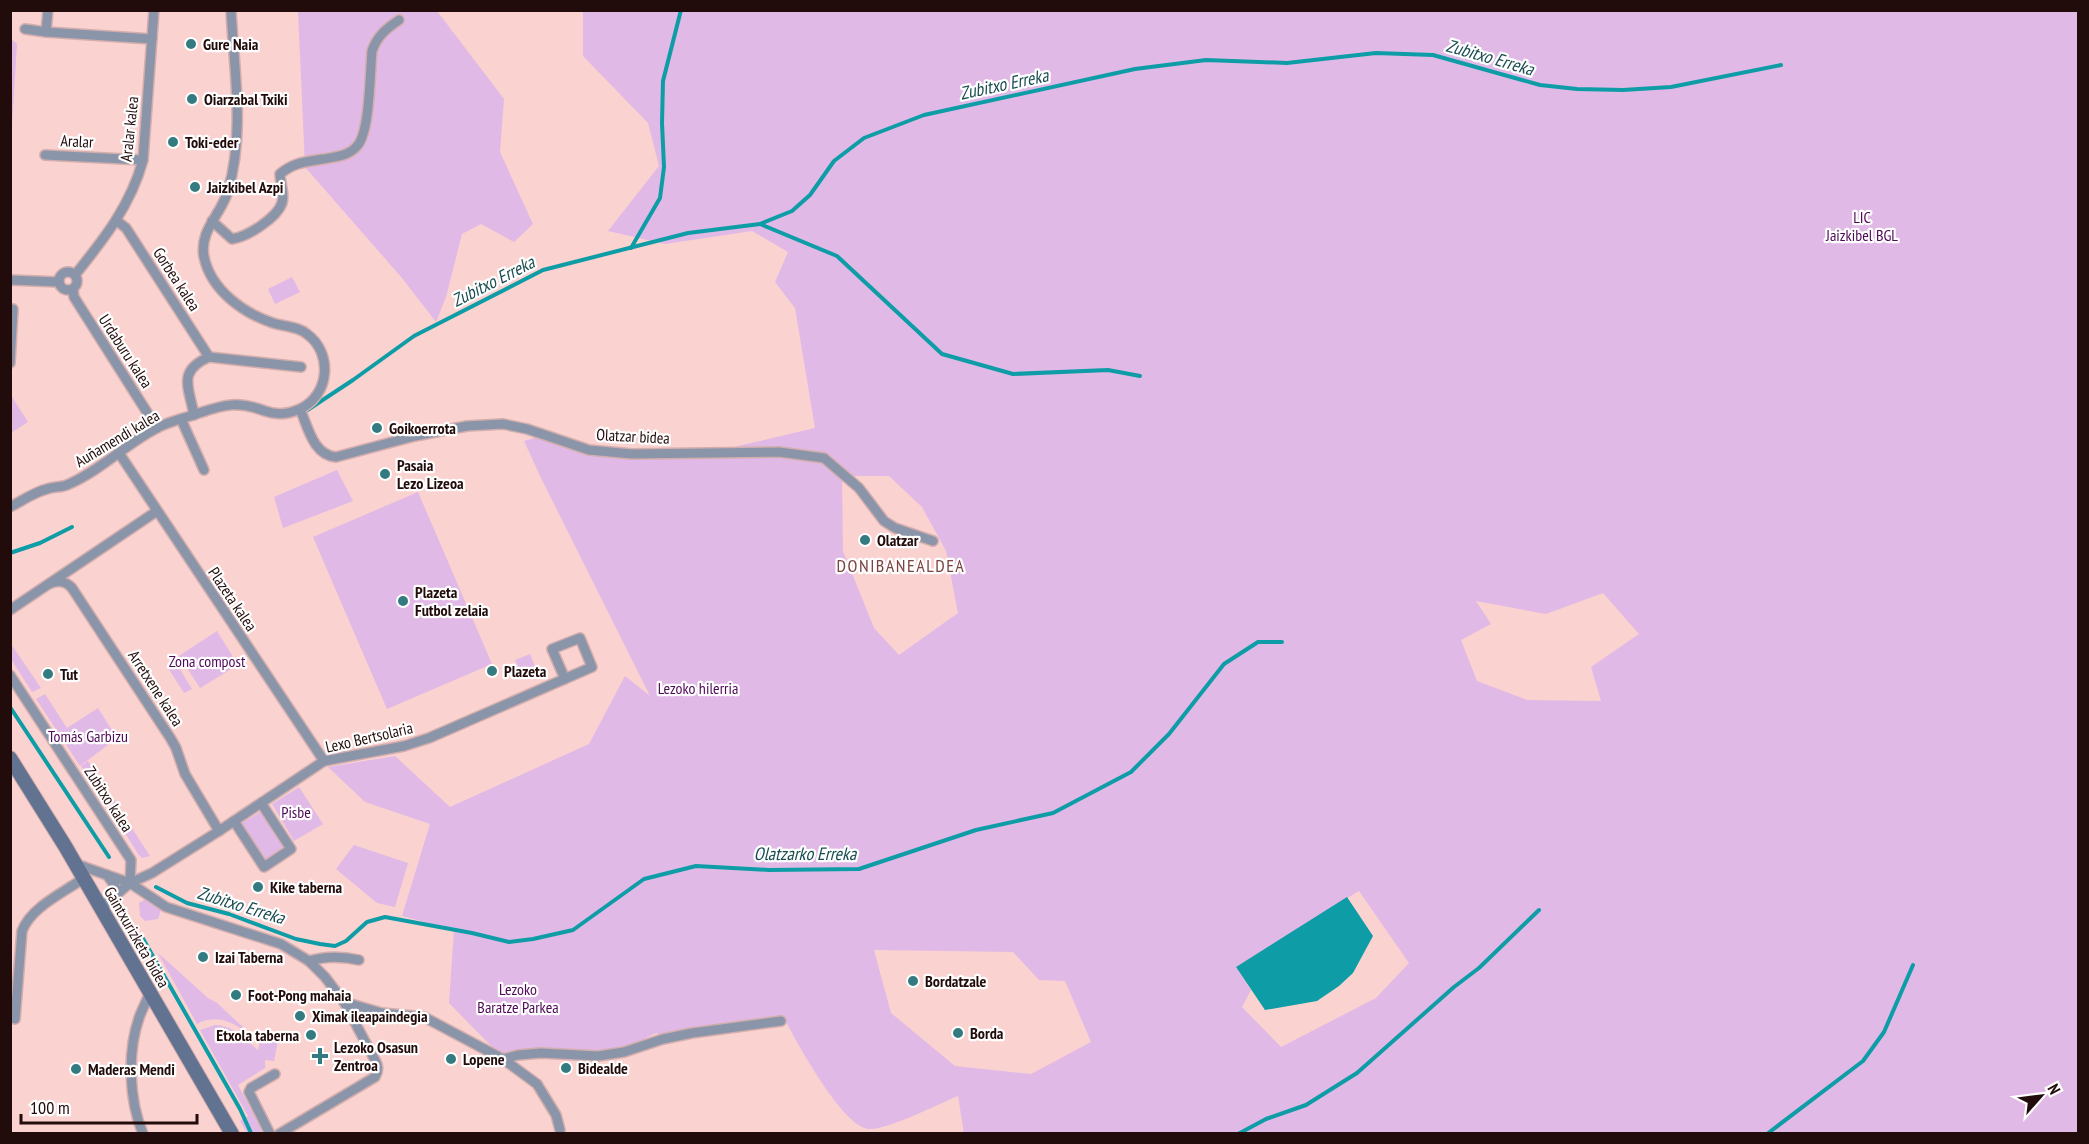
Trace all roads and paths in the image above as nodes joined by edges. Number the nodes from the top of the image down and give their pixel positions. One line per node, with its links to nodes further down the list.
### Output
1 (48, 10): 6 (street)
2 (153, 10): 7 (street, Aralar kalea)
3 (231, 10): 11 (street)
4 (399, 20): 11 (street)
5 (25, 29): 6 (street)
6 (46, 32): 7 (street)
7 (152, 39): 9 (street, Aralar kalea)
8 (45, 155): 9 (street, Aralar)
9 (143, 160): 10 (street, Aralar kalea)
10 (117, 221): 12 (street, Aralar kalea); 17 (street, Gorbea kalea)
11 (212, 221): 20 (street)
12 (75, 275): 14 (street); 15 (street)
13 (10, 280): 14 (street)
14 (59, 282): 15 (street)
15 (73, 290): 23 (street, Urdaburu kalea)
16 (13, 309): 18 (street)
17 (209, 357): 19 (street); 21 (street)
18 (11, 363)
19 (301, 367)
20 (300, 409): 21 (street, Auñamendi kalea); 28 (street, Olatzar bidea)
21 (194, 415): 22 (street, Auñamendi kalea)
22 (181, 419): 23 (street, Auñamendi kalea); 25 (street)
23 (157, 428): 24 (street, Auñamendi kalea)
24 (119, 453): 26 (street, Auñamendi kalea); 27 (street, Plazeta kalea)
25 (204, 470)
26 (10, 507)
27 (157, 511): 29 (street); 34 (street, Plazeta kalea)
28 (933, 541)
29 (49, 584): 30 (street); 37 (street, Arretxene kalea)
30 (10, 610)
31 (10, 675): 41 (street, Zubitxo kalea)
32 (565, 679): 32 (street, Lexo Bertsolaria); 34 (street, Lexo Bertsolaria)
33 (10, 758): 38 (main road, Gaintxurizketa bidea)
34 (324, 761): 35 (street, Lexo Bertsolaria)
35 (261, 803): 36 (street, Lexo Bertsolaria); 36 (street)
36 (234, 821): 37 (street, Lexo Bertsolaria)
37 (219, 831): 41 (street, Lexo Bertsolaria)
38 (75, 864): 39 (street); 40 (main road, Gaintxurizketa bidea)
39 (102, 874): 40 (street); 41 (street); 42 (street)
40 (86, 882): 42 (main road, Gaintxurizketa bidea); 47 (street)
41 (130, 883): 42 (street, Lexo Bertsolaria); 44 (street)
42 (106, 903): 45 (main road, Gaintxurizketa bidea)
43 (359, 960): 44 (street)
44 (309, 961): 46 (street)
45 (150, 992): 51 (street); 54 (main road, Gaintxurizketa bidea)
46 (344, 1002): 49 (street); 56 (street)
47 (15, 1019)
48 (781, 1021): 49 (street)
49 (503, 1059): 52 (street)
50 (275, 1074): 55 (street)
51 (142, 1130): 53 (street)
52 (560, 1130)
53 (132, 1134)
54 (232, 1134)
55 (270, 1134)
56 (279, 1134)

